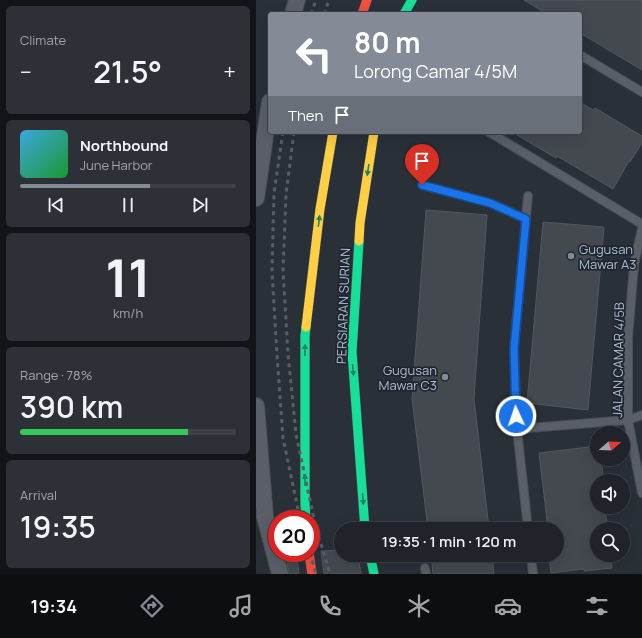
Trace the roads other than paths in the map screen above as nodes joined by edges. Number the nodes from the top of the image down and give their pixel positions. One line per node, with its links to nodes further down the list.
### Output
1 (297, 0): 5 (street)
2 (367, 0): 6 (main road)
3 (403, 0): 7 (main road)
4 (412, 0): 8 (main road)
5 (294, 12)
6 (363, 12)
7 (400, 12)
8 (405, 12)
9 (582, 56): 10 (lane)
10 (642, 92)
11 (268, 116): 17 (street)
12 (333, 134): 26 (main road, one-way to 12)
13 (374, 134): 27 (main road, PERSIARAN SURIAN, one-way to 27)
14 (492, 134): 19 (lane)
15 (422, 185): 18 (lane)
16 (528, 196): 18 (lane)
17 (256, 198)
18 (526, 219): 24 (lane)
19 (642, 224)
20 (642, 228): 23 (lane, JALAN CAMAR 4/5B)
21 (256, 406): 32 (street)
22 (642, 415): 23 (lane)
23 (628, 420): 24 (lane); 25 (lane, JALAN CAMAR 4/5B)
24 (517, 430): 28 (lane)
25 (642, 493)
26 (305, 510)
27 (364, 522)
28 (527, 522)
29 (311, 562): 33 (main road)
30 (371, 562): 34 (main road)
31 (532, 562): 35 (lane)
32 (280, 574)
33 (312, 574)
34 (374, 574)
35 (533, 574)

